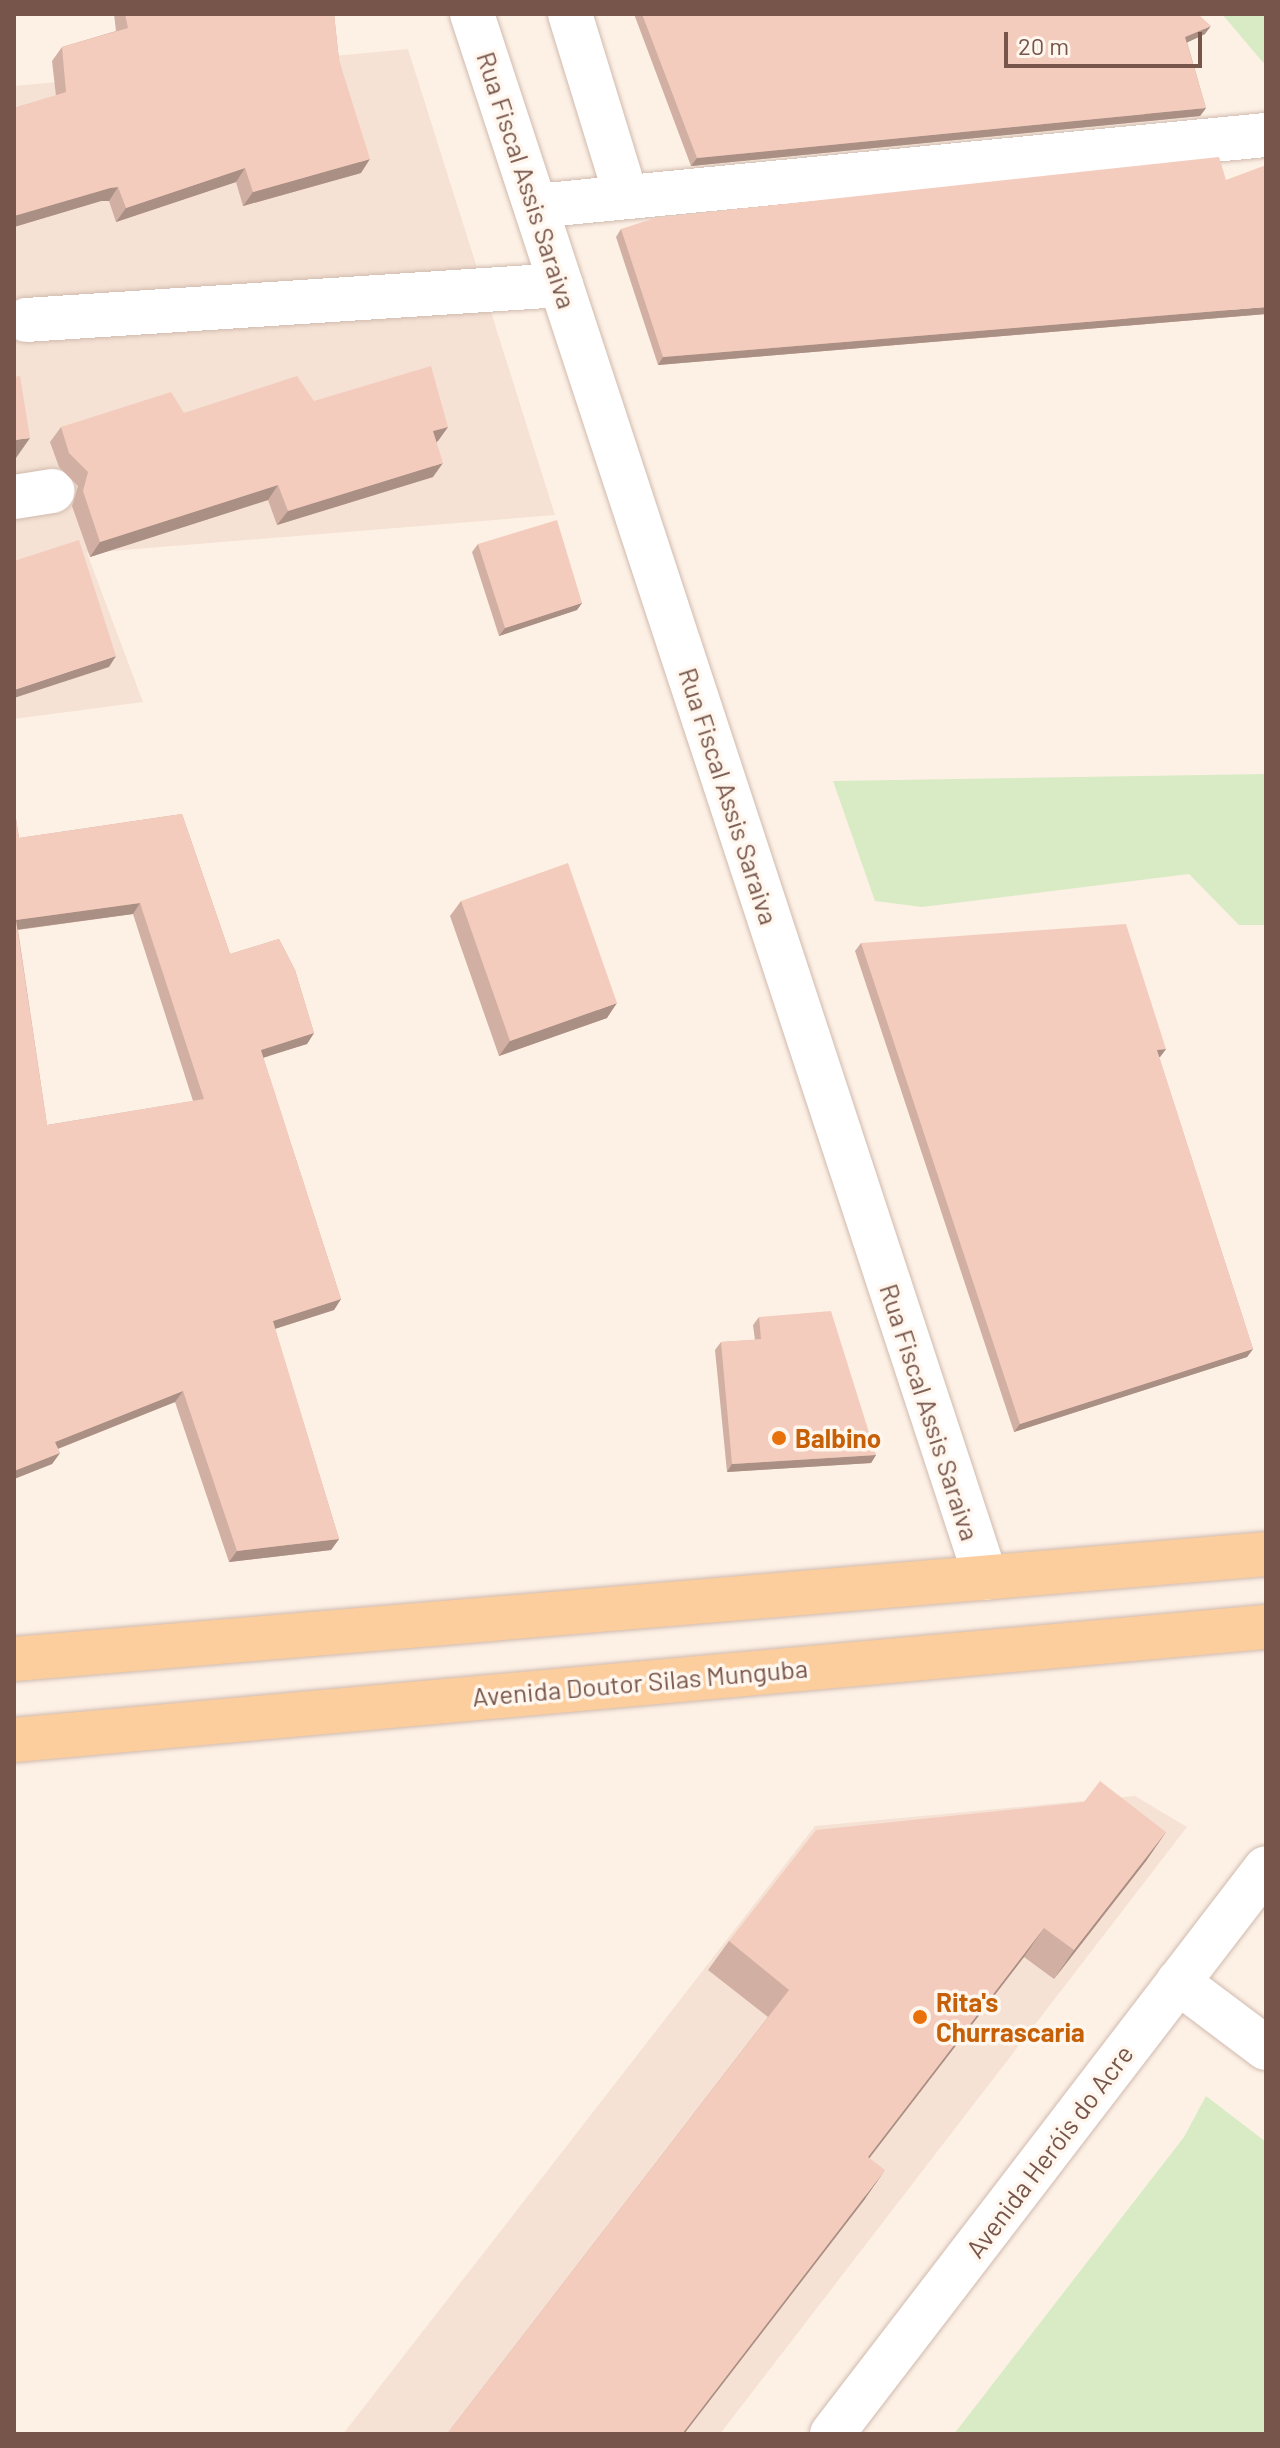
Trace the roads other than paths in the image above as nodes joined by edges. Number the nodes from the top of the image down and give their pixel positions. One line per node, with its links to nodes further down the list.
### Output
1 (472, 14): 5 (street, Rua Fiscal Assis Saraiva)
2 (570, 14): 4 (street)
3 (1265, 135): 4 (street)
4 (626, 196): 5 (street)
5 (536, 206): 6 (street, Rua Fiscal Assis Saraiva)
6 (561, 285): 7 (street); 9 (street, Rua Fiscal Assis Saraiva)
7 (26, 320)
8 (1266, 1554): 9 (main road)
9 (986, 1578): 11 (main road)
10 (1266, 1627): 12 (main road, Avenida Doutor Silas Munguba)
11 (14, 1659)
12 (14, 1740)
13 (1266, 1868): 14 (street, Avenida Heróis do Acre)
14 (1178, 1982): 15 (street); 16 (street, Avenida Heróis do Acre)
15 (1266, 2048)
16 (832, 2434)

